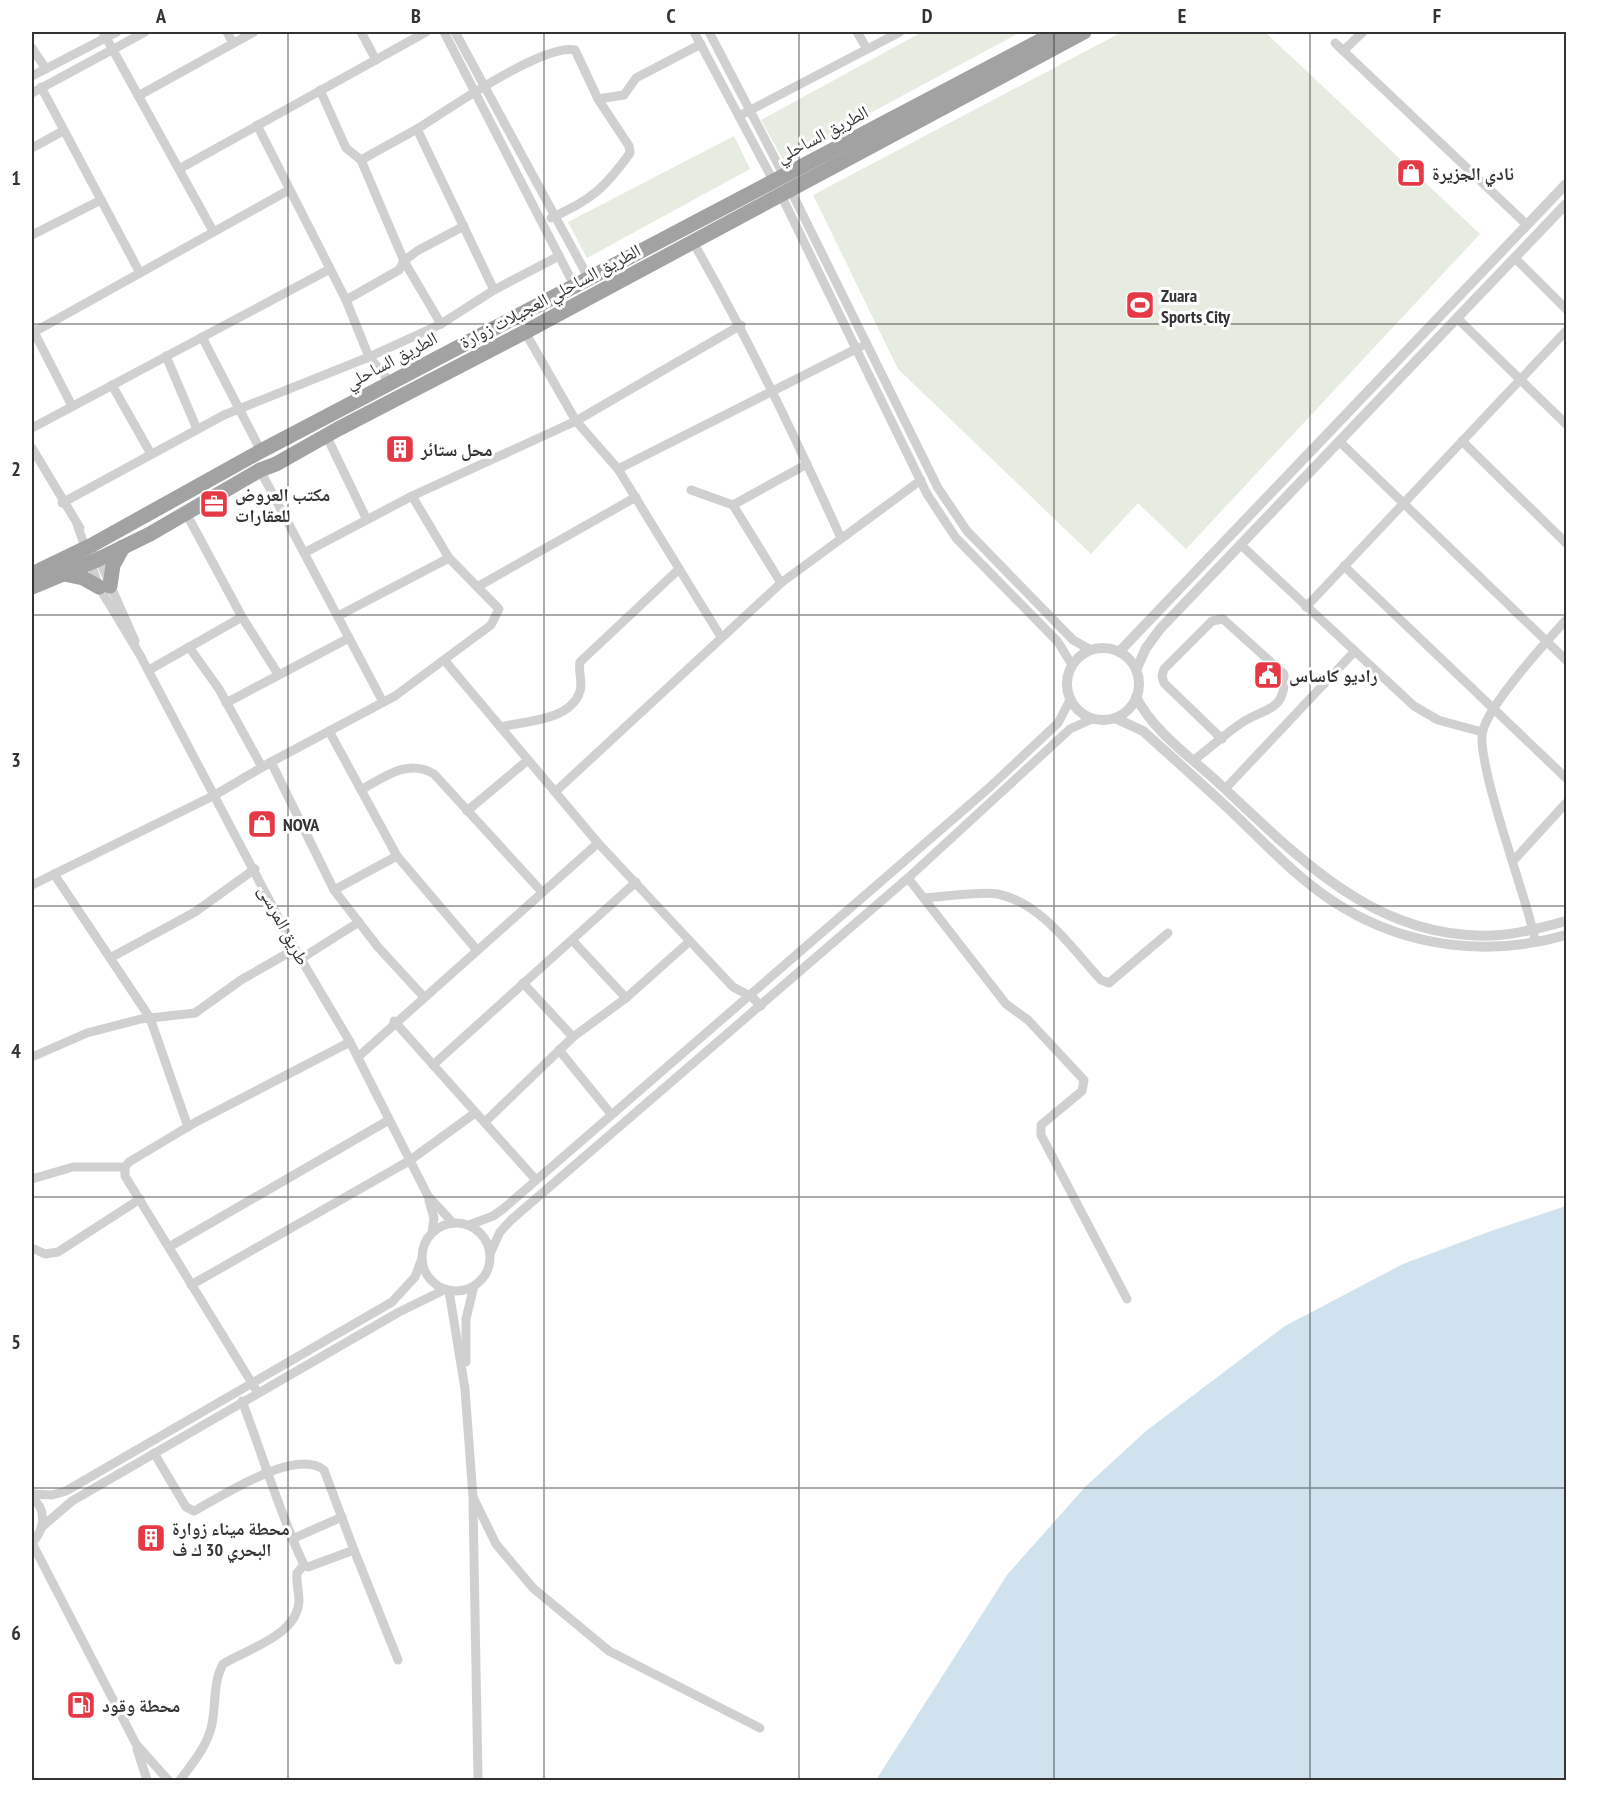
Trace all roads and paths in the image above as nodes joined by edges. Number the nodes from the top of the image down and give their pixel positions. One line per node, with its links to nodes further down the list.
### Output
1 (117, 32): 16 (street)
2 (145, 32): 21 (street)
3 (227, 32): 17 (street)
4 (254, 32): 17 (street)
5 (361, 32): 24 (street)
6 (426, 32): 24 (street)
7 (444, 32): 30 (street)
8 (454, 32): 28 (street)
9 (694, 32): 19 (street)
10 (709, 32): 34 (street)
11 (857, 32): 22 (street)
12 (900, 32): 22 (street)
13 (1057, 32): 44 (highway, الطريق الساحلي)
14 (1084, 32): 44 (highway, الطريق الساحلي العجيلات زوارة)
15 (1363, 32): 23 (street)
16 (104, 34): 21 (street); 25 (street)
17 (233, 43): 32 (street)
18 (1335, 43): 23 (street)
19 (700, 44): 33 (street); 35 (street)
20 (32, 48): 25 (street)
21 (111, 49): 27 (street); 32 (street)
22 (867, 49): 34 (street)
23 (1343, 51): 51 (street)
24 (376, 60): 29 (street)
25 (46, 69): 26 (street)
26 (32, 76)
27 (41, 87): 31 (street); 40 (street)
28 (485, 87): 30 (street); 33 (street); 36 (street)
29 (320, 90): 38 (street); 42 (street)
30 (476, 91): 37 (street); 39 (street)
31 (32, 93)
32 (138, 96): 43 (street)
33 (598, 99): 49 (street)
34 (750, 110): 35 (street); 44 (street)
35 (739, 116): 44 (street)
36 (502, 118): 37 (street); 49 (street)
37 (493, 123): 50 (street)
38 (257, 125): 43 (street); 46 (street)
39 (417, 129): 42 (street); 52 (street)
40 (63, 131): 41 (street); 47 (street)
41 (32, 148)
42 (361, 160): 58 (street)
43 (179, 169): 53 (street)
44 (782, 184): 55 (highway, الطريق الساحلي العجيلات زوارة); 61 (highway, الطريق الساحلي); 73 (street); 74 (street)
45 (1566, 184): 51 (street)
46 (289, 190): 53 (street); 59 (street)
47 (101, 200): 54 (street); 60 (street)
48 (1566, 204): 57 (street)
49 (555, 216): 50 (street); 61 (street)
50 (543, 222): 56 (street)
51 (1527, 225): 93 (street)
52 (464, 226): 58 (street); 63 (street)
53 (213, 231): 60 (street)
54 (32, 235)
55 (693, 242): 68 (street); 71 (highway, الطريق الساحلي العجيلات زوارة)
56 (560, 256): 62 (street); 63 (street)
57 (1516, 259): 65 (street); 66 (street)
58 (404, 261): 64 (street); 67 (street)
59 (330, 269): 64 (street); 72 (street)
60 (140, 273): 69 (street)
61 (588, 277): 62 (highway, الطريق الساحلي)
62 (574, 285): 78 (highway, الطريق الساحلي)
63 (494, 290): 67 (street)
64 (346, 300): 76 (street)
65 (1566, 309)
66 (1458, 319): 77 (street); 89 (street)
67 (441, 324): 76 (street)
68 (741, 325): 80 (street); 83 (street)
69 (33, 329): 81 (street)
70 (1566, 331): 77 (street)
71 (525, 332): 83 (street); 87 (highway, الطريق الساحلي العجيلات زوارة)
72 (202, 337): 75 (street); 82 (street)
73 (867, 343): 74 (street); 107 (street)
74 (856, 349): 80 (street); 98 (street)
75 (166, 356): 79 (street); 86 (street)
76 (369, 357): 78 (street); 82 (street)
77 (1520, 380): 84 (street); 88 (street)
78 (390, 382): 91 (highway, الطريق الساحلي)
79 (112, 385): 81 (street); 92 (street)
80 (774, 390): 94 (street); 96 (street)
81 (72, 406): 85 (street)
82 (240, 410): 86 (street); 91 (street)
83 (576, 421): 96 (street); 100 (street)
84 (1566, 424)
85 (32, 428)
86 (197, 429): 92 (street)
87 (326, 435): 97 (highway, الطريق الساحلي العجيلات زوارة); 106 (street)
88 (1462, 441): 103 (street); 110 (street)
89 (1341, 443): 95 (street); 103 (street)
90 (32, 448): 102 (street, طريق المرسى)
91 (261, 451): 114 (highway, الطريق الساحلي)
92 (152, 454): 102 (street)
93 (1307, 458): 95 (street); 133 (street)
94 (807, 464): 104 (street); 109 (street)
95 (1317, 467): 111 (street)
96 (618, 469): 101 (street)
97 (260, 470): 105 (highway, الطريق الساحلي العجيلات زوارة); 113 (street)
98 (921, 480): 108 (street); 109 (street)
99 (692, 490): 104 (street)
100 (412, 496): 106 (street); 115 (street)
101 (636, 497): 117 (street); 123 (street)
102 (62, 503): 114 (street, طريق المرسى)
103 (1404, 503): 116 (street); 130 (street)
104 (733, 505): 120 (street)
105 (186, 513): 112 (highway, الطريق الساحلي العجيلات زوارة); 126 (street)
106 (367, 520): 113 (street)
107 (960, 521): 108 (street); 132 (street)
108 (949, 527): 137 (street)
109 (841, 538): 120 (street)
110 (1566, 543)
111 (1242, 546): 124 (street); 139 (street)
112 (123, 547): 114 (highway, الطريق الساحلي العجيلات زوارة); 121 (highway)
113 (304, 553): 125 (street)
114 (90, 554): 118 (highway, الطريق الساحلي); 119 (highway, الطريق الساحلي العجيلات زوارة); 121 (street, طريق المرسى)
115 (449, 558): 123 (street); 125 (street)
116 (1344, 566): 124 (street); 145 (street)
117 (678, 570): 129 (street); 148 (street)
118 (32, 574)
119 (64, 574): 121 (highway); 122 (highway, الطريق الساحلي العجيلات زوارة)
120 (781, 583): 129 (street)
121 (104, 586): 138 (street, طريق المرسى)
122 (32, 587)
123 (477, 587): 136 (street)
124 (1306, 607): 134 (street)
125 (338, 616): 128 (street)
126 (242, 617): 131 (street); 140 (street)
127 (1566, 620): 130 (street)
128 (349, 638): 140 (street); 143 (street)
129 (721, 638): 158 (street)
130 (1547, 641): 135 (street); 145 (street)
131 (189, 647): 138 (street); 144 (street)
132 (1091, 650): 133 (street); 137 (street)
133 (1119, 652): 139 (street)
134 (1354, 652): 150 (street); 156 (street)
135 (1566, 660)
136 (445, 661): 143 (street); 148 (street)
137 (1072, 665): 142 (street)
138 (148, 670): 159 (street, طريق المرسى)
139 (1136, 670): 141 (street)
140 (278, 674): 144 (street)
141 (1136, 697): 146 (street); 153 (street)
142 (1070, 700): 147 (street); 188 (street)
143 (383, 702): 149 (street)
144 (226, 703): 154 (street)
145 (1494, 709): 150 (street); 155 (street)
146 (1115, 718): 147 (street); 169 (street)
147 (1092, 719): 168 (street)
148 (501, 727): 152 (street)
149 (329, 731): 154 (street); 157 (street)
150 (1482, 732): 164 (street)
151 (1222, 739): 151 (street); 153 (street)
152 (528, 760): 158 (street); 161 (street)
153 (1194, 760): 156 (street)
154 (266, 765): 159 (street); 172 (street)
155 (1566, 778)
156 (1225, 789): 166 (street)
157 (361, 790): 161 (street); 163 (street)
158 (555, 792): 162 (street)
159 (215, 795): 165 (street, طريق المرسى); 167 (street)
160 (1566, 803): 164 (street)
161 (467, 811): 173 (street)
162 (598, 843): 170 (street); 173 (street)
163 (397, 856): 172 (street); 184 (street)
164 (1514, 860): 177 (street)
165 (255, 869): 183 (street, طريق المرسى); 185 (street)
166 (1314, 871): 169 (street); 177 (street)
167 (54, 874): 171 (street); 185 (street)
168 (909, 878): 174 (street); 191 (street)
169 (1306, 880): 182 (street)
170 (636, 882): 180 (street); 181 (street)
171 (32, 885)
172 (334, 890): 176 (street)
173 (542, 892): 184 (street)
174 (924, 898): 178 (street); 221 (street)
175 (1566, 921): 177 (street)
176 (359, 922): 186 (street); 189 (street)
177 (1533, 930): 182 (street)
178 (1168, 933)
179 (1566, 934): 182 (street)
180 (572, 940): 187 (street); 190 (street)
181 (690, 941): 188 (street); 190 (street)
182 (1535, 943)
183 (295, 949): 186 (street, طريق المرسى); 192 (street)
184 (477, 949): 189 (street)
185 (110, 958): 192 (street)
186 (302, 958): 195 (street, طريق المرسى)
187 (523, 983): 194 (street); 199 (street)
188 (749, 995): 191 (street); 201 (street)
189 (423, 996): 193 (street)
190 (626, 998): 194 (street)
191 (761, 1006): 216 (street)
192 (150, 1018): 197 (street); 204 (street)
193 (394, 1021): 198 (street); 199 (street)
194 (573, 1037): 196 (street)
195 (350, 1042): 198 (street, طريق المرسى); 204 (street)
196 (559, 1050): 201 (street); 203 (street)
197 (32, 1057)
198 (358, 1057): 202 (street, طريق المرسى)
199 (433, 1065): 200 (street)
200 (475, 1113): 203 (street); 205 (street)
201 (611, 1114): 208 (street)
202 (390, 1120): 205 (street, طريق المرسى); 214 (street)
203 (485, 1122): 208 (street)
204 (188, 1127): 206 (street)
205 (409, 1161): 209 (street, طريق المرسى); 218 (street)
206 (125, 1167): 207 (street); 210 (street)
207 (32, 1179)
208 (536, 1180): 212 (street)
209 (428, 1196): 211 (street, طريق المرسى); 213 (street, طريق المرسى)
210 (140, 1199): 214 (street); 215 (street)
211 (453, 1223): 212 (street); 213 (street)
212 (469, 1225): 216 (street)
213 (432, 1233): 217 (street)
214 (169, 1247): 218 (street)
215 (32, 1248)
216 (490, 1254): 219 (street)
217 (422, 1258): 220 (street); 222 (street)
218 (190, 1284): 222 (street)
219 (474, 1286): 220 (street); 223 (street)
220 (446, 1290): 223 (street); 224 (street)
221 (1127, 1299)
222 (252, 1383): 224 (street); 228 (street)
223 (465, 1389): 229 (street)
224 (258, 1393): 225 (street)
225 (243, 1401): 226 (street); 227 (street)
226 (154, 1453): 227 (street); 231 (street)
227 (269, 1470): 230 (street); 232 (street)
228 (32, 1496): 231 (street)
229 (473, 1497): 237 (street); 242 (street)
230 (342, 1517): 232 (street); 234 (street)
231 (43, 1526): 233 (street)
232 (292, 1539): 235 (street)
233 (32, 1543): 238 (street)
234 (354, 1550): 235 (street); 236 (street)
235 (303, 1565): 241 (street)
236 (398, 1660)
237 (760, 1728)
238 (136, 1744): 239 (street); 240 (street)
239 (147, 1780)
240 (168, 1780)
241 (180, 1780)
242 (478, 1780)

